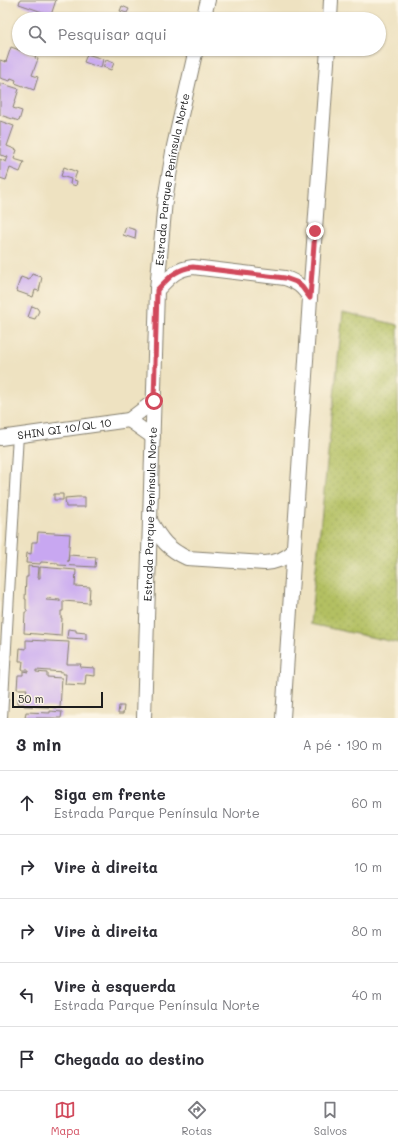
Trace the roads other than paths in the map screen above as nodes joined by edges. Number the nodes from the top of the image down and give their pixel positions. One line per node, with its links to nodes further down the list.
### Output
1 (208, 0): 3 (main road)
2 (331, 0): 4 (main road)
3 (205, 12)
4 (330, 12)
5 (194, 56): 7 (main road, Estrada Parque Península Norte)
6 (327, 56): 8 (main road)
7 (157, 290): 8 (main road); 9 (main road, Estrada Parque Península Norte)
8 (310, 298): 15 (main road)
9 (154, 401): 10 (main road); 12 (main road, Estrada Parque Península Norte)
10 (129, 420): 11 (main road, SHIN QI 10/QL 10); 12 (main road)
11 (18, 434): 13 (main road, SHIN QI 10/QL 10); 16 (street)
12 (153, 437): 14 (main road, Estrada Parque Península Norte)
13 (0, 438)
14 (150, 522): 15 (main road); 17 (main road, Estrada Parque Península Norte)
15 (294, 552): 18 (main road)
16 (2, 718)
17 (144, 718)
18 (283, 718)

